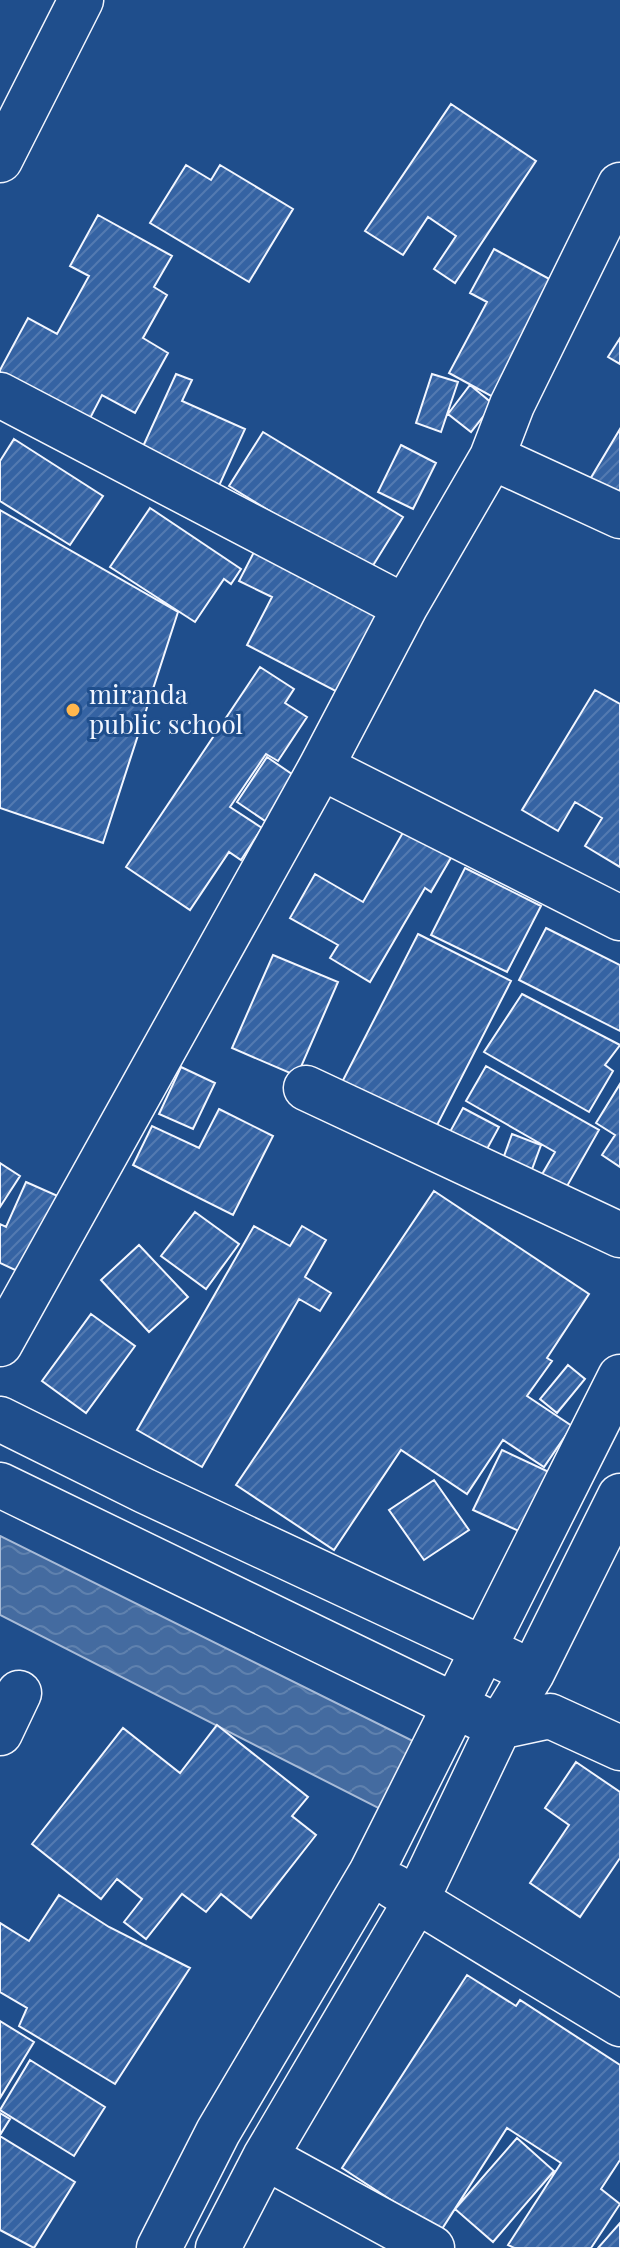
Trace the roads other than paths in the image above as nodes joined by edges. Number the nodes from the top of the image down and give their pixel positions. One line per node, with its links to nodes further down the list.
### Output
1 (81, 0): 2 (street)
2 (0, 160)
3 (620, 185): 5 (street)
4 (0, 395): 7 (street)
5 (492, 457): 6 (street); 7 (street)
6 (620, 516)
7 (405, 607): 8 (street)
8 (321, 767): 9 (street); 12 (street)
9 (620, 918)
10 (306, 1088): 11 (street)
11 (620, 1235)
12 (0, 1344)
13 (620, 1377): 17 (street)
14 (0, 1419): 17 (street)
15 (0, 1485): 20 (street)
16 (620, 1496): 18 (street)
17 (485, 1649): 18 (street); 20 (street)
18 (532, 1673): 21 (street); 22 (street)
19 (19, 1693): 23 (street)
20 (452, 1707): 22 (street); 25 (street)
21 (550, 1716): 22 (street); 24 (street)
22 (499, 1727): 26 (street)
23 (0, 1733)
24 (620, 1748)
25 (371, 1873): 26 (street); 29 (street)
26 (416, 1901): 27 (street); 28 (street)
27 (620, 2024)
28 (265, 2157): 30 (street); 32 (street)
29 (181, 2206): 30 (street); 31 (street)
30 (222, 2240)
31 (159, 2248)
32 (432, 2248)

